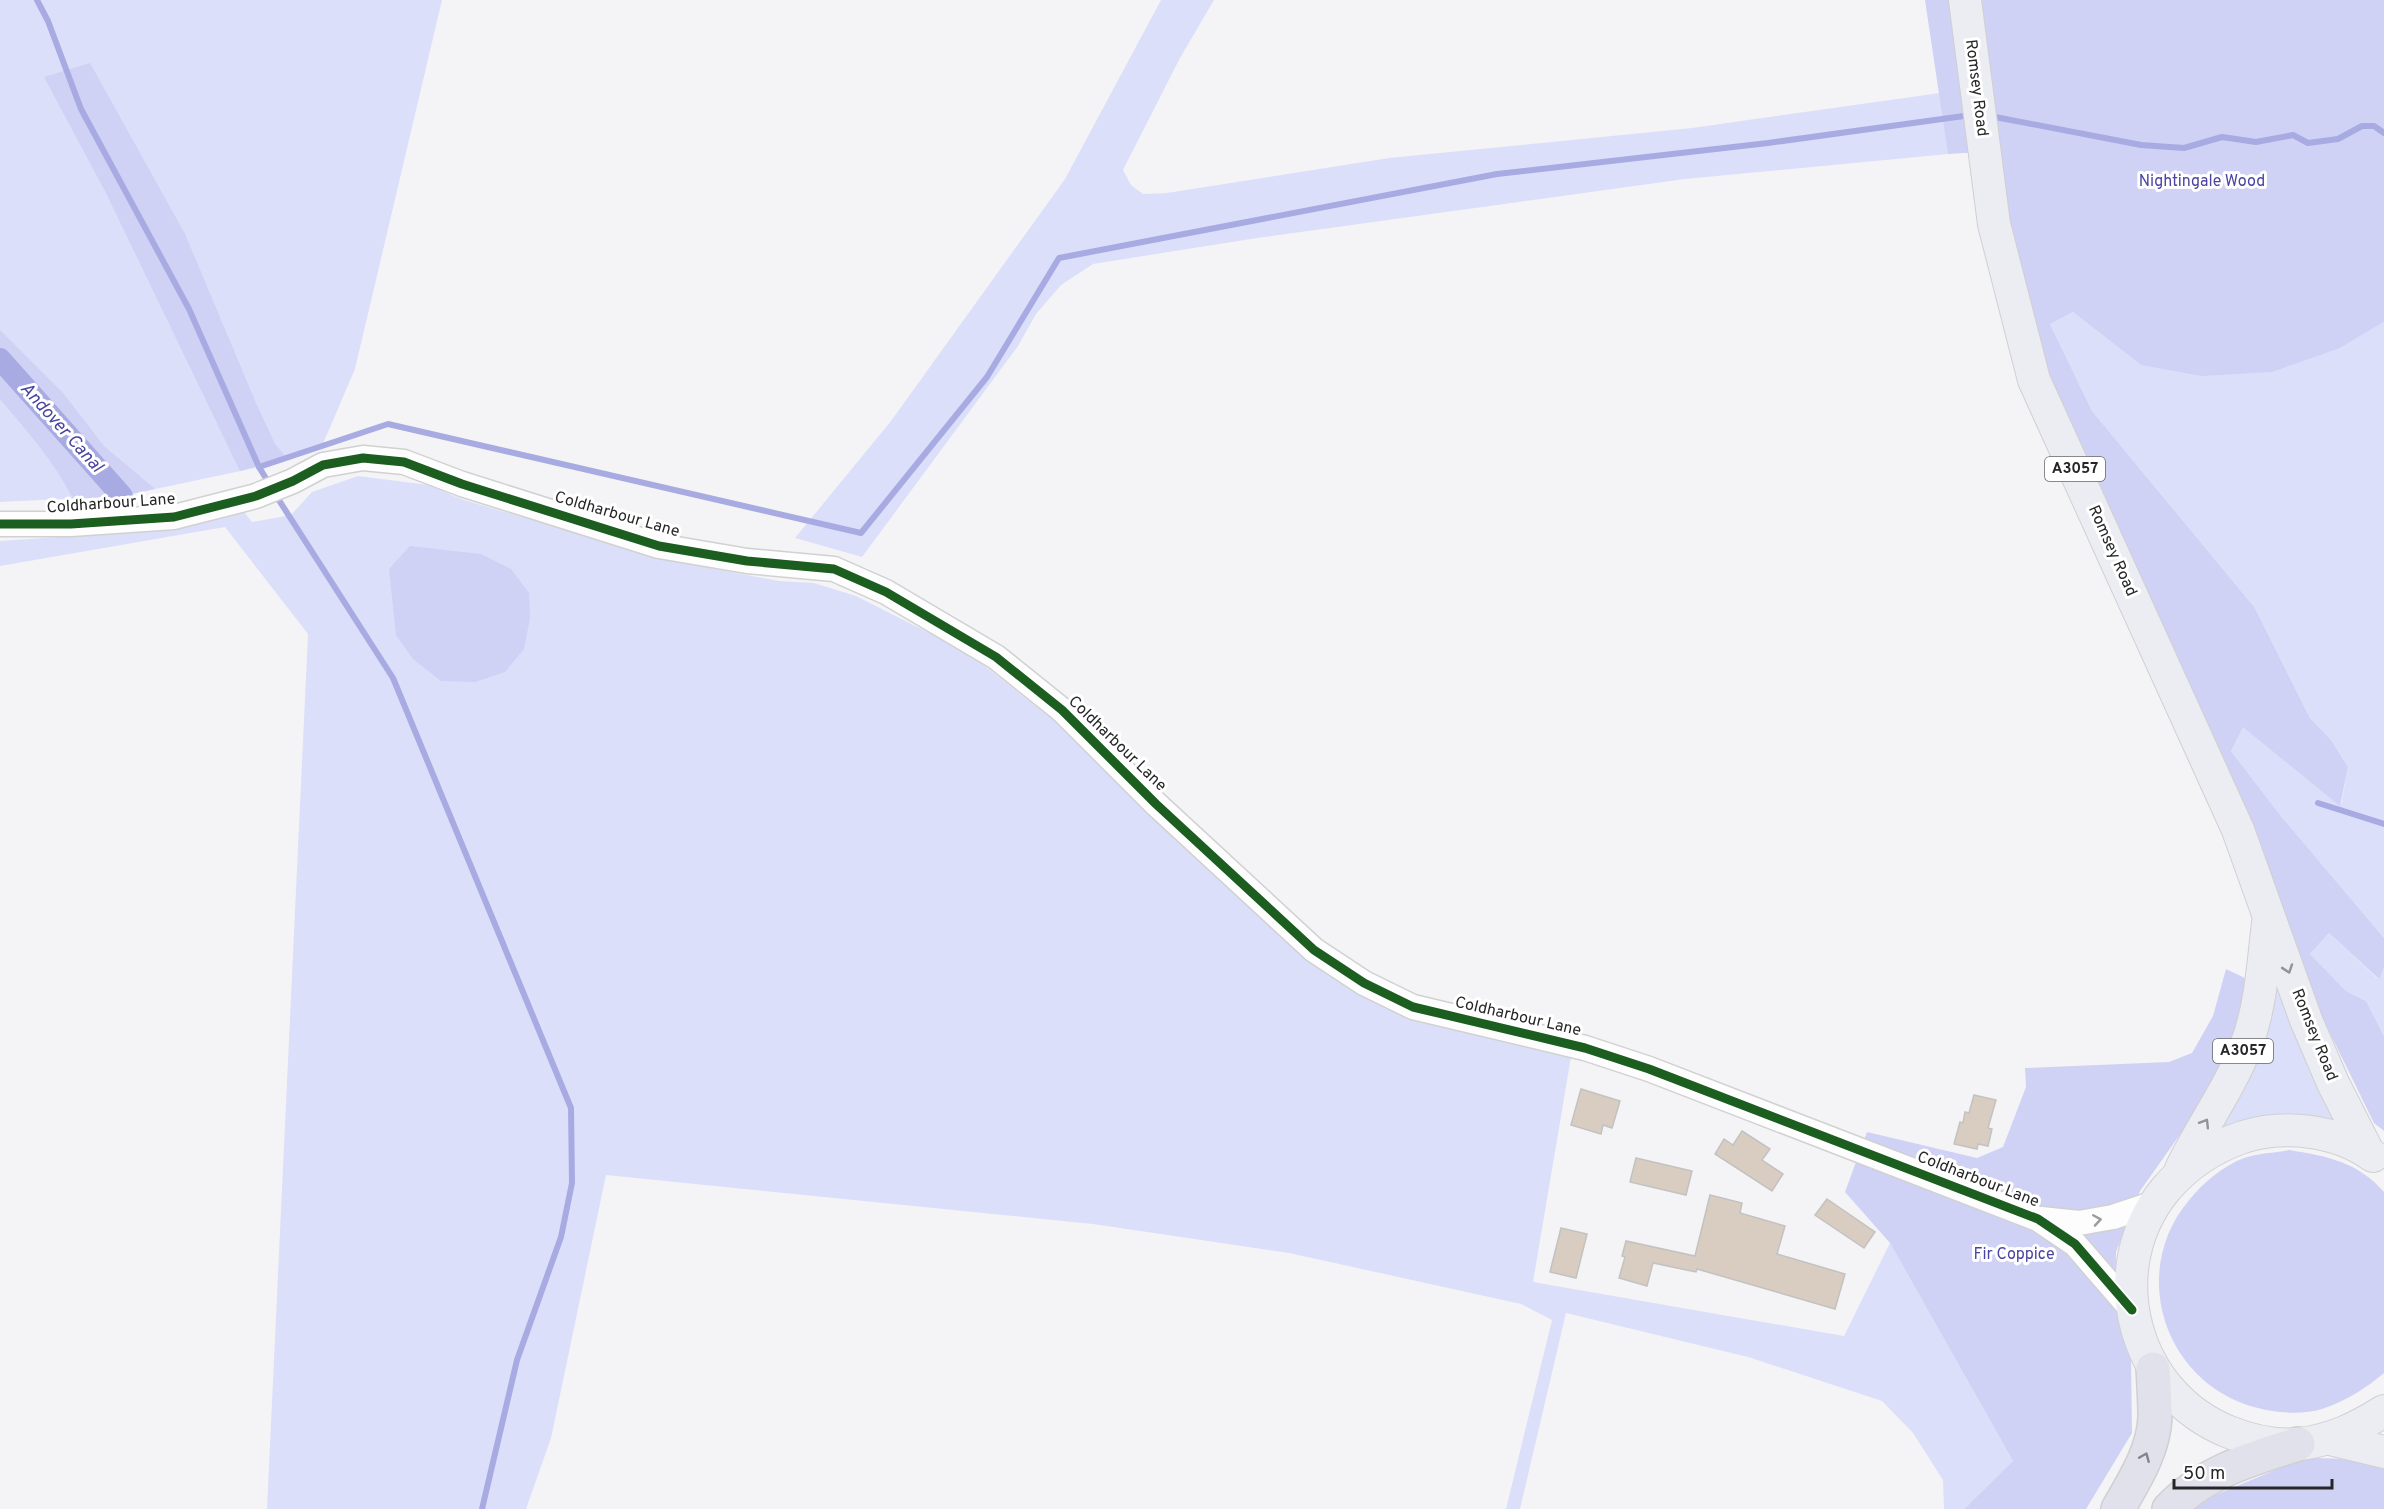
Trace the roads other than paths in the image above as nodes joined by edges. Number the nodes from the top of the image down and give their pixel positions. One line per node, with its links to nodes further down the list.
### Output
1 (1965, 0): 3 (main road, Romsey Road / A3057)
2 (0, 524): 7 (street, Coldharbour Lane)
3 (2269, 914): 4 (main road, Romsey Road / A3057, one-way to 4); 5 (main road, Romsey Road / A3057, one-way to 3)
4 (2376, 1158): 5 (main road)
5 (2178, 1175): 6 (main road)
6 (2155, 1203): 7 (street, Coldharbour Lane, one-way to 6); 8 (main road)
7 (2038, 1219): 8 (street, Coldharbour Lane)
8 (2132, 1310): 9 (main road)
9 (2153, 1369): 11 (main road); 13 (highway, one-way to 9)
10 (2384, 1411): 11 (main road)
11 (2314, 1441): 12 (main road); 14 (highway)
12 (2384, 1452)
13 (2118, 1509)
14 (2169, 1509)

